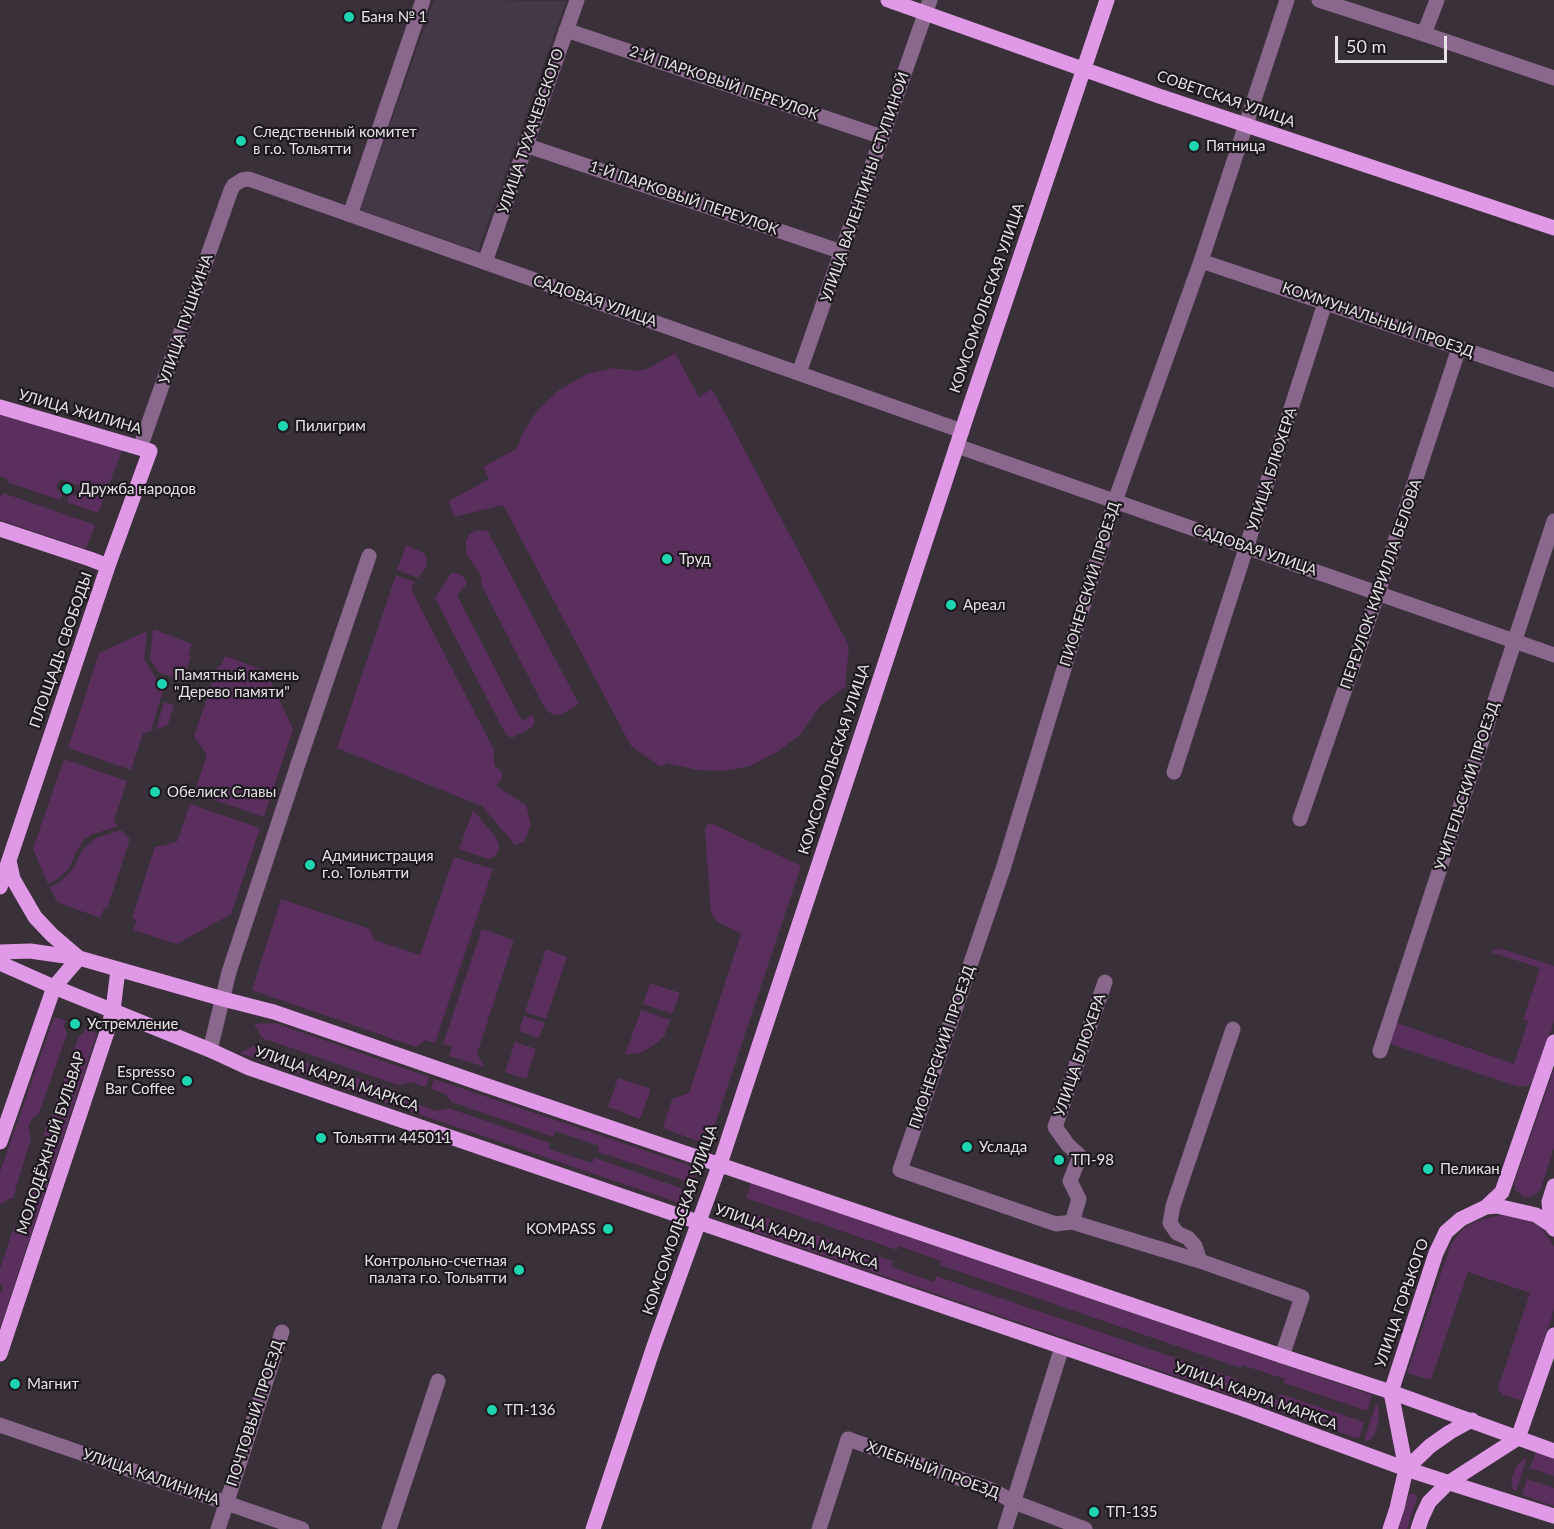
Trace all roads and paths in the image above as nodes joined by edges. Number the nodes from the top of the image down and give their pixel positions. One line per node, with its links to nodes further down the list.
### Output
1 (423, 0): 17 (street)
2 (577, 0): 9 (street, УЛИЦА ТУХАЧЕВСКОГО)
3 (888, 0): 8 (main road, СОВЕТСКАЯ УЛИЦА)
4 (1107, 0): 11 (main road, КОМСОМОЛЬСКАЯ УЛИЦА)
5 (1287, 0): 13 (street, ПИОНЕРСКИЙ ПРОЕЗД)
6 (1319, 0): 10 (street)
7 (1437, 0): 10 (street)
8 (928, 7): 11 (main road, СОВЕТСКАЯ УЛИЦА); 14 (street, УЛИЦА ВАЛЕНТИНЫ СТУПИНОЙ)
9 (566, 30): 14 (street, 2-Й ПАРКОВЫЙ ПЕРЕУЛОК); 15 (street, УЛИЦА ТУХАЧЕВСКОГО)
10 (1424, 34): 12 (street)
11 (1083, 69): 13 (main road, СОВЕТСКАЯ УЛИЦА); 27 (main road, КОМСОМОЛЬСКАЯ УЛИЦА)
12 (1554, 78)
13 (1246, 124): 18 (main road, СОВЕТСКАЯ УЛИЦА); 20 (street, ПИОНЕРСКИЙ ПРОЕЗД)
14 (882, 137): 19 (street, УЛИЦА ВАЛЕНТИНЫ СТУПИНОЙ)
15 (525, 145): 19 (street, 1-Й ПАРКОВЫЙ ПЕРЕУЛОК); 21 (street, УЛИЦА ТУХАЧЕВСКОГО)
16 (231, 190): 17 (street, САДОВАЯ УЛИЦА); 29 (street, УЛИЦА ПУШКИНА)
17 (350, 214): 21 (street, САДОВАЯ УЛИЦА)
18 (1554, 228)
19 (842, 252): 24 (street, УЛИЦА ВАЛЕНТИНЫ СТУПИНОЙ)
20 (1201, 261): 22 (street, КОММУНАЛЬНЫЙ ПРОЕЗД); 30 (street, ПИОНЕРСКИЙ ПРОЕЗД)
21 (485, 262): 24 (street, САДОВАЯ УЛИЦА)
22 (1325, 303): 23 (street, КОММУНАЛЬНЫЙ ПРОЕЗД); 33 (street, УЛИЦА БЛЮХЕРА)
23 (1459, 348): 25 (street, КОММУНАЛЬНЫЙ ПРОЕЗД); 36 (street, ПЕРЕУЛОК КИРИЛЛА БЕЛОВА)
24 (799, 373): 27 (street, САДОВАЯ УЛИЦА)
25 (1554, 380)
26 (0, 407): 29 (main road, УЛИЦА ЖИЛИНА)
27 (962, 430): 28 (main road, КОМСОМОЛЬСКАЯ УЛИЦА)
28 (957, 446): 30 (street, САДОВАЯ УЛИЦА); 56 (main road, КОМСОМОЛЬСКАЯ УЛИЦА)
29 (145, 450): 35 (main road, ПЛОЩАДЬ СВОБОДЫ)
30 (1115, 501): 33 (street, САДОВАЯ УЛИЦА); 60 (street, ПИОНЕРСКИЙ ПРОЕЗД)
31 (1554, 521): 37 (street, УЧИТЕЛЬСКИЙ ПРОЕЗД)
32 (0, 529): 35 (main road)
33 (1247, 547): 36 (street, САДОВАЯ УЛИЦА); 39 (street, УЛИЦА БЛЮХЕРА)
34 (369, 556): 49 (street)
35 (108, 566): 41 (main road, ПЛОЩАДЬ СВОБОДЫ)
36 (1378, 593): 37 (street, САДОВАЯ УЛИЦА); 40 (street, ПЕРЕУЛОК КИРИЛЛА БЕЛОВА)
37 (1515, 641): 38 (street, САДОВАЯ УЛИЦА); 54 (street, УЧИТЕЛЬСКИЙ ПРОЕЗД)
38 (1554, 655)
39 (1174, 772)
40 (1300, 819)
41 (9, 861): 42 (main road, ПЛОЩАДЬ СВОБОДЫ); 44 (main road)
42 (0, 887)
43 (0, 952): 44 (main road)
44 (79, 958): 46 (main road); 48 (main road)
45 (0, 963): 48 (main road, УЛИЦА КАРЛА МАРКСА)
46 (118, 970): 49 (main road); 50 (main road, МОЛОДЁЖНЫЙ БУЛЬВАР)
47 (1105, 982): 60 (street, УЛИЦА БЛЮХЕРА)
48 (54, 987): 50 (main road, УЛИЦА КАРЛА МАРКСА); 55 (main road)
49 (223, 999): 53 (street); 56 (main road)
50 (113, 1010): 53 (main road, УЛИЦА КАРЛА МАРКСА); 66 (main road, МОЛОДЁЖНЫЙ БУЛЬВАР)
51 (1233, 1029): 62 (street)
52 (1554, 1042): 58 (main road, УЛИЦА ГОРЬКОГО)
53 (210, 1050): 59 (main road, УЛИЦА КАРЛА МАРКСА)
54 (1380, 1051)
55 (0, 1142)
56 (719, 1164): 59 (main road, КОМСОМОЛЬСКАЯ УЛИЦА); 67 (main road)
57 (1554, 1186): 61 (main road)
58 (1486, 1207): 61 (main road); 69 (main road, УЛИЦА ГОРЬКОГО)
59 (699, 1222): 65 (main road, УЛИЦА КАРЛА МАРКСА); 82 (main road, КОМСОМОЛЬСКАЯ УЛИЦА)
60 (1072, 1222): 62 (street)
61 (1553, 1227)
62 (1200, 1261): 67 (street)
63 (282, 1332): 77 (street, ПОЧТОВЫЙ ПРОЕЗД)
64 (1554, 1335): 72 (main road)
65 (1062, 1347): 74 (main road, УЛИЦА КАРЛА МАРКСА); 76 (street)
66 (0, 1354)
67 (1282, 1356): 69 (main road)
68 (438, 1382): 81 (street)
69 (1391, 1392): 70 (main road); 74 (main road, УЛИЦА ГОРЬКОГО)
70 (1472, 1420): 72 (main road); 74 (main road)
71 (0, 1425): 77 (street, УЛИЦА КАЛИНИНА)
72 (1518, 1438): 73 (main road); 75 (main road)
73 (1554, 1450)
74 (1406, 1469): 75 (main road, УЛИЦА КАРЛА МАРКСА); 86 (main road, УЛИЦА ГОРЬКОГО)
75 (1448, 1483): 78 (main road, УЛИЦА КАРЛА МАРКСА); 87 (main road)
76 (1014, 1502): 83 (street, ХЛЕБНЫЙ ПРОЕЗД); 84 (street); 85 (street, ХЛЕБНЫЙ ПРОЕЗД)
77 (226, 1503): 79 (street, ПОЧТОВЫЙ ПРОЕЗД); 80 (street, УЛИЦА КАЛИНИНА)
78 (1554, 1516)
79 (218, 1529)
80 (302, 1529)
81 (389, 1529)
82 (593, 1529)
83 (819, 1529)
84 (1005, 1529)
85 (1085, 1529)
86 (1390, 1529)
87 (1418, 1529)

